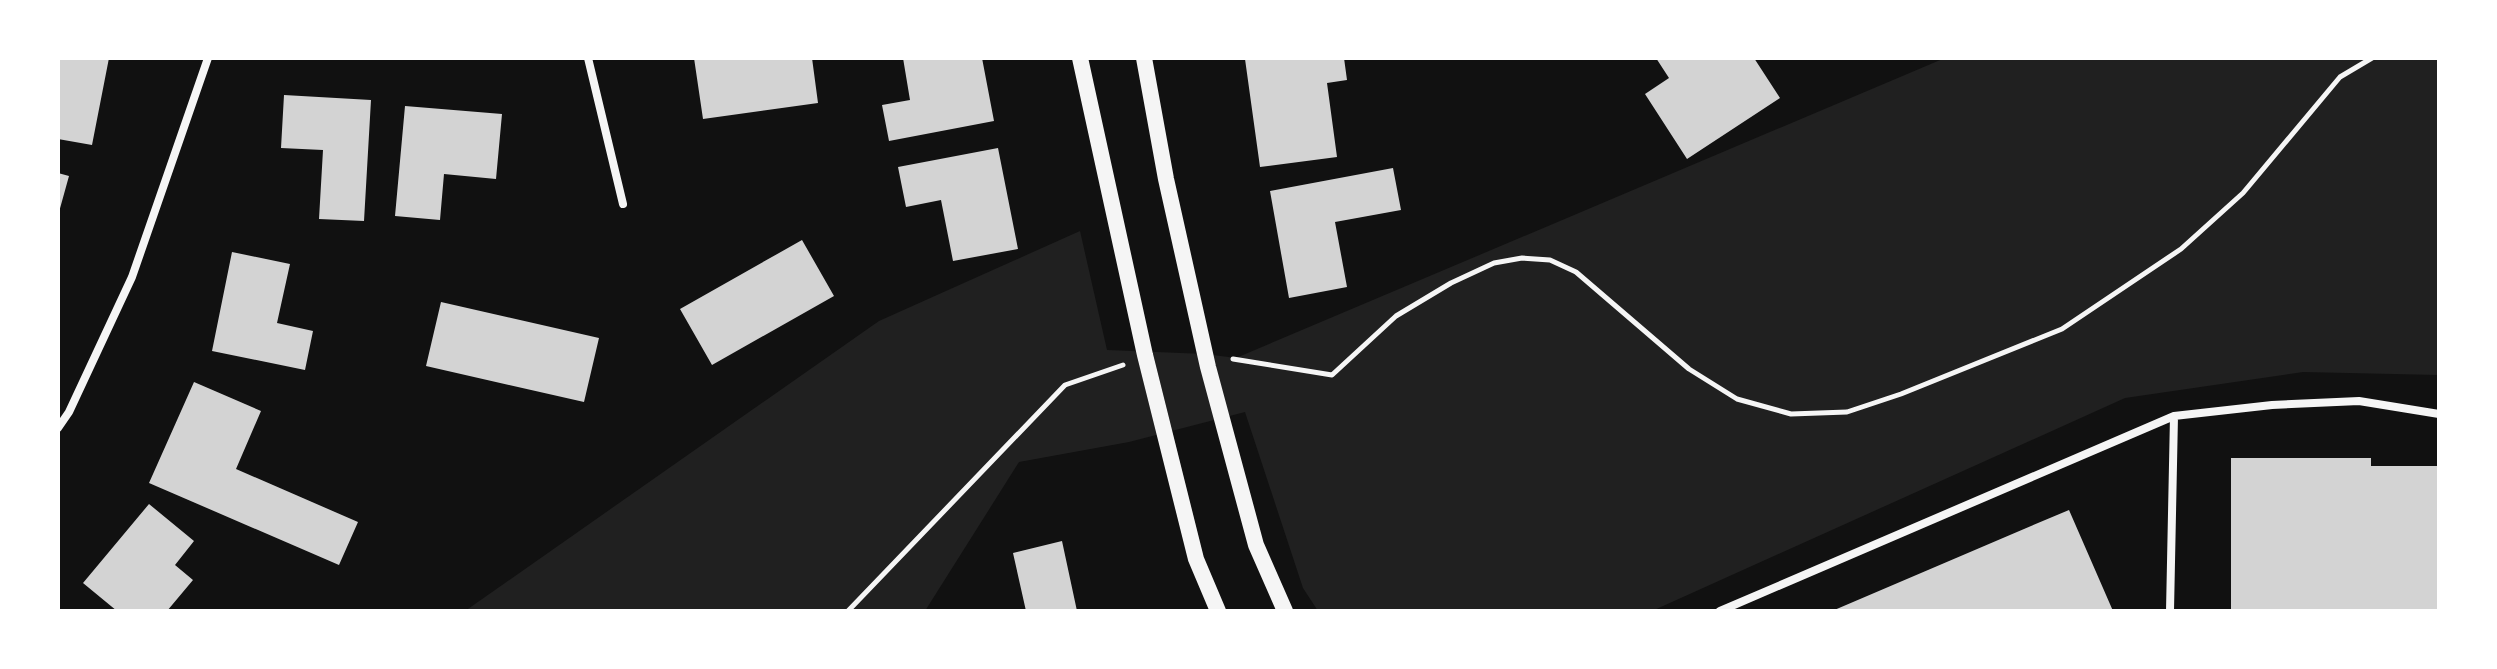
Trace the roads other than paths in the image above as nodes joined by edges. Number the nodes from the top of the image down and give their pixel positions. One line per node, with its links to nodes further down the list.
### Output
1 (208, 58): 8 (street)
2 (588, 58): 5 (street)
3 (1080, 58): 9 (main road)
4 (1144, 58): 10 (main road)
5 (623, 204)
6 (2439, 414): 7 (street)
7 (2174, 416): 11 (street); 12 (street)
8 (58, 428)
9 (1218, 611)
10 (1285, 611)
11 (1720, 611)
12 (2170, 611)

